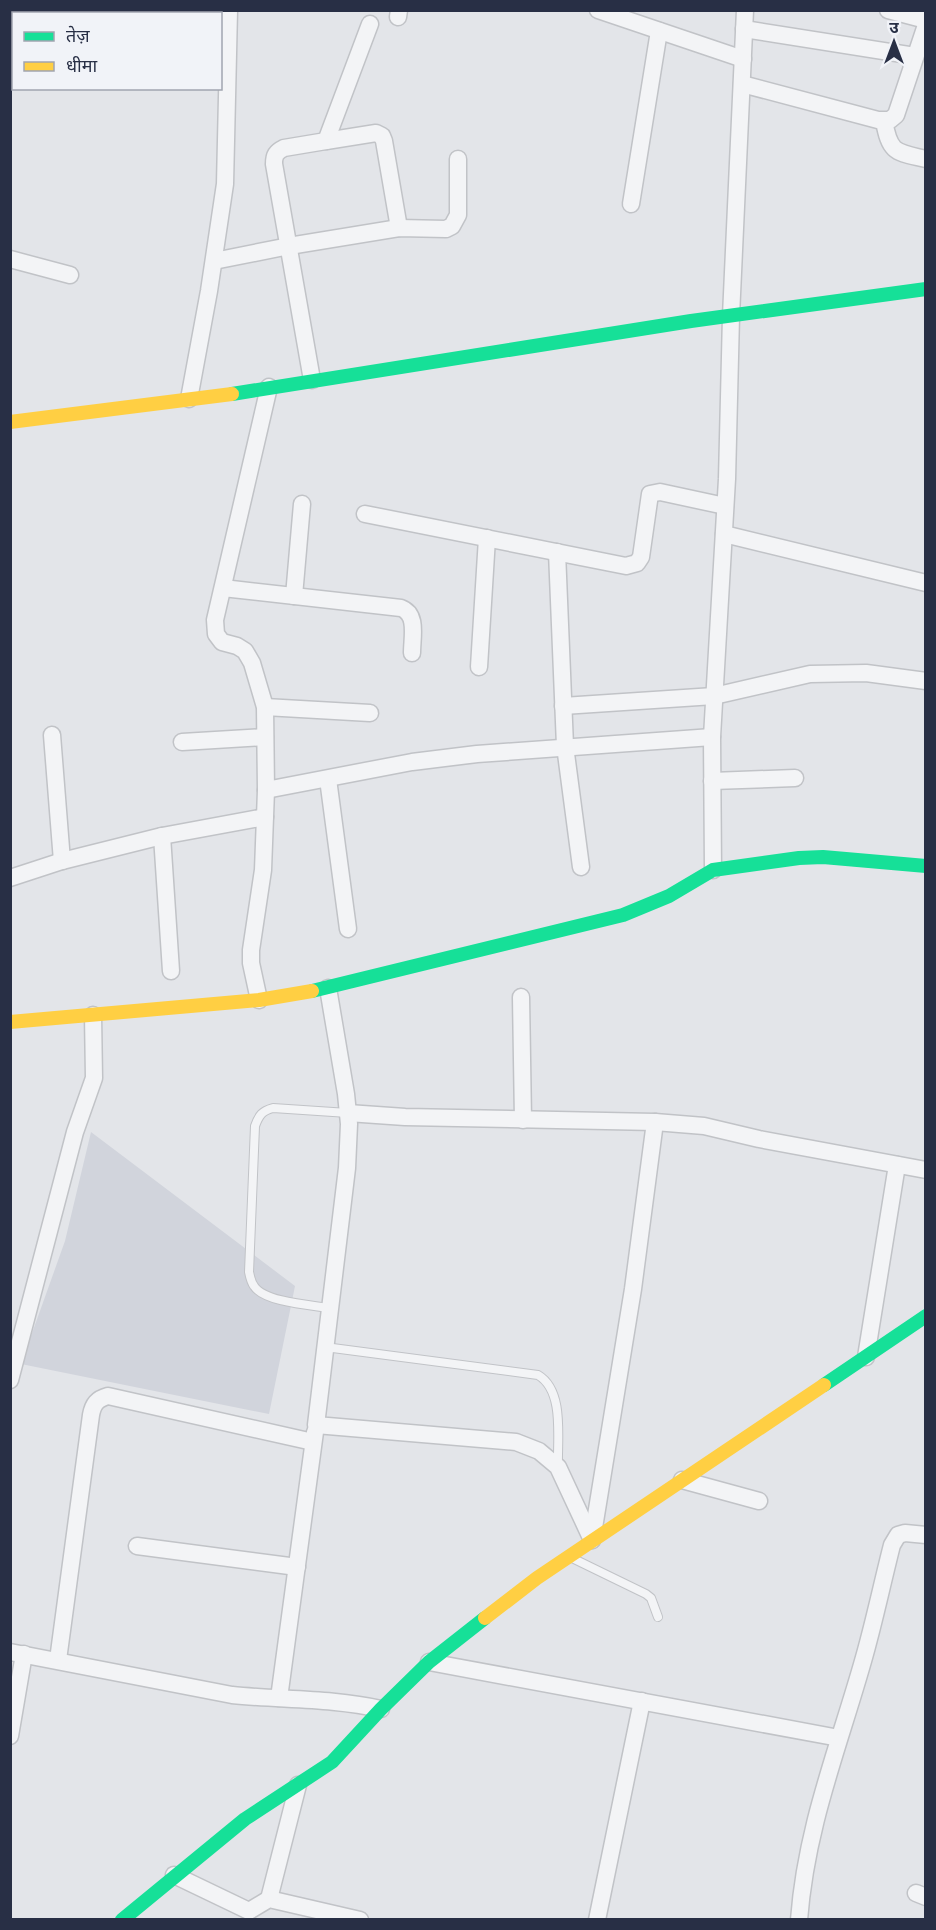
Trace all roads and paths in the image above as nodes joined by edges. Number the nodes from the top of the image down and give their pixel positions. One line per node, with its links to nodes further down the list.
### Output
1 (229, 10): 20 (street)
2 (598, 10): 8 (street)
3 (745, 10): 7 (street)
4 (888, 10): 5 (street)
5 (926, 22): 9 (street)
6 (370, 24): 13 (street)
7 (744, 29): 9 (street); 10 (street)
8 (659, 31): 10 (street); 16 (street)
9 (915, 56): 12 (street)
10 (743, 59): 11 (street)
11 (742, 84): 12 (street); 23 (street)
12 (884, 121): 15 (street)
13 (326, 141): 17 (street); 18 (street)
14 (458, 159): 17 (street)
15 (926, 159)
16 (631, 204)
17 (399, 228): 18 (street)
18 (288, 246): 20 (street); 24 (street)
19 (10, 259): 21 (street)
20 (214, 261): 26 (street)
21 (69, 274)
22 (926, 289): 23 (street)
23 (731, 316): 24 (street); 29 (street)
24 (312, 380): 25 (street)
25 (269, 387): 26 (street); 35 (street)
26 (189, 399): 27 (street)
27 (10, 422)
28 (302, 504): 36 (street)
29 (725, 506): 31 (street); 33 (street)
30 (365, 514): 32 (street)
31 (724, 534): 34 (street); 40 (street)
32 (487, 538): 33 (street); 38 (street)
33 (557, 552): 41 (street)
34 (926, 584)
35 (223, 588): 36 (street); 42 (street)
36 (294, 596): 37 (street)
37 (412, 653)
38 (479, 667)
39 (926, 681): 40 (street)
40 (714, 696): 41 (street); 46 (street)
41 (563, 706): 48 (street)
42 (265, 707): 43 (street); 45 (street)
43 (370, 713)
44 (52, 735): 55 (street)
45 (265, 737): 47 (street); 52 (street)
46 (712, 737): 48 (street); 51 (street)
47 (182, 742)
48 (565, 746): 50 (street); 56 (street)
49 (795, 778): 51 (street)
50 (328, 779): 52 (street); 60 (street)
51 (712, 781): 58 (street)
52 (266, 790): 53 (street)
53 (265, 817): 54 (street); 64 (street)
54 (162, 836): 55 (street); 61 (street)
55 (62, 861): 59 (street)
56 (581, 867)
57 (926, 867): 58 (street)
58 (713, 870): 62 (street)
59 (10, 878)
60 (348, 929)
61 (171, 972)
62 (328, 988): 64 (street); 67 (street)
63 (521, 997): 68 (street)
64 (259, 1000): 65 (street)
65 (93, 1015): 66 (street); 76 (street)
66 (10, 1022)
67 (348, 1113): 68 (street); 72 (street); 72 (lane)
68 (523, 1120): 69 (street)
69 (655, 1122): 70 (street); 83 (street)
70 (897, 1165): 71 (street); 75 (street)
71 (926, 1170)
72 (329, 1308): 74 (street)
73 (926, 1316): 75 (street)
74 (324, 1346): 77 (street); 79 (lane)
75 (866, 1357): 80 (street)
76 (10, 1380)
77 (316, 1425): 78 (street); 79 (street)
78 (313, 1442): 86 (street); 89 (street)
79 (558, 1467): 83 (street)
80 (682, 1480): 81 (street); 83 (street)
81 (759, 1501)
82 (926, 1536): 95 (street)
83 (592, 1540): 85 (street)
84 (137, 1546): 86 (street)
85 (568, 1556): 87 (lane); 90 (street)
86 (297, 1567): 91 (street)
87 (658, 1617)
88 (17, 1653): 89 (street); 94 (street)
89 (58, 1660): 91 (street)
90 (429, 1662): 92 (street); 93 (street)
91 (279, 1698): 93 (street)
92 (642, 1701): 95 (street); 102 (street)
93 (381, 1709): 96 (street)
94 (10, 1736)
95 (839, 1738): 103 (street)
96 (298, 1785): 97 (street); 98 (street)
97 (174, 1875): 99 (street); 100 (street)
98 (269, 1899): 99 (street); 101 (street)
99 (248, 1915)
100 (122, 1920)
101 (360, 1920)
102 (597, 1920)
103 (799, 1920)

